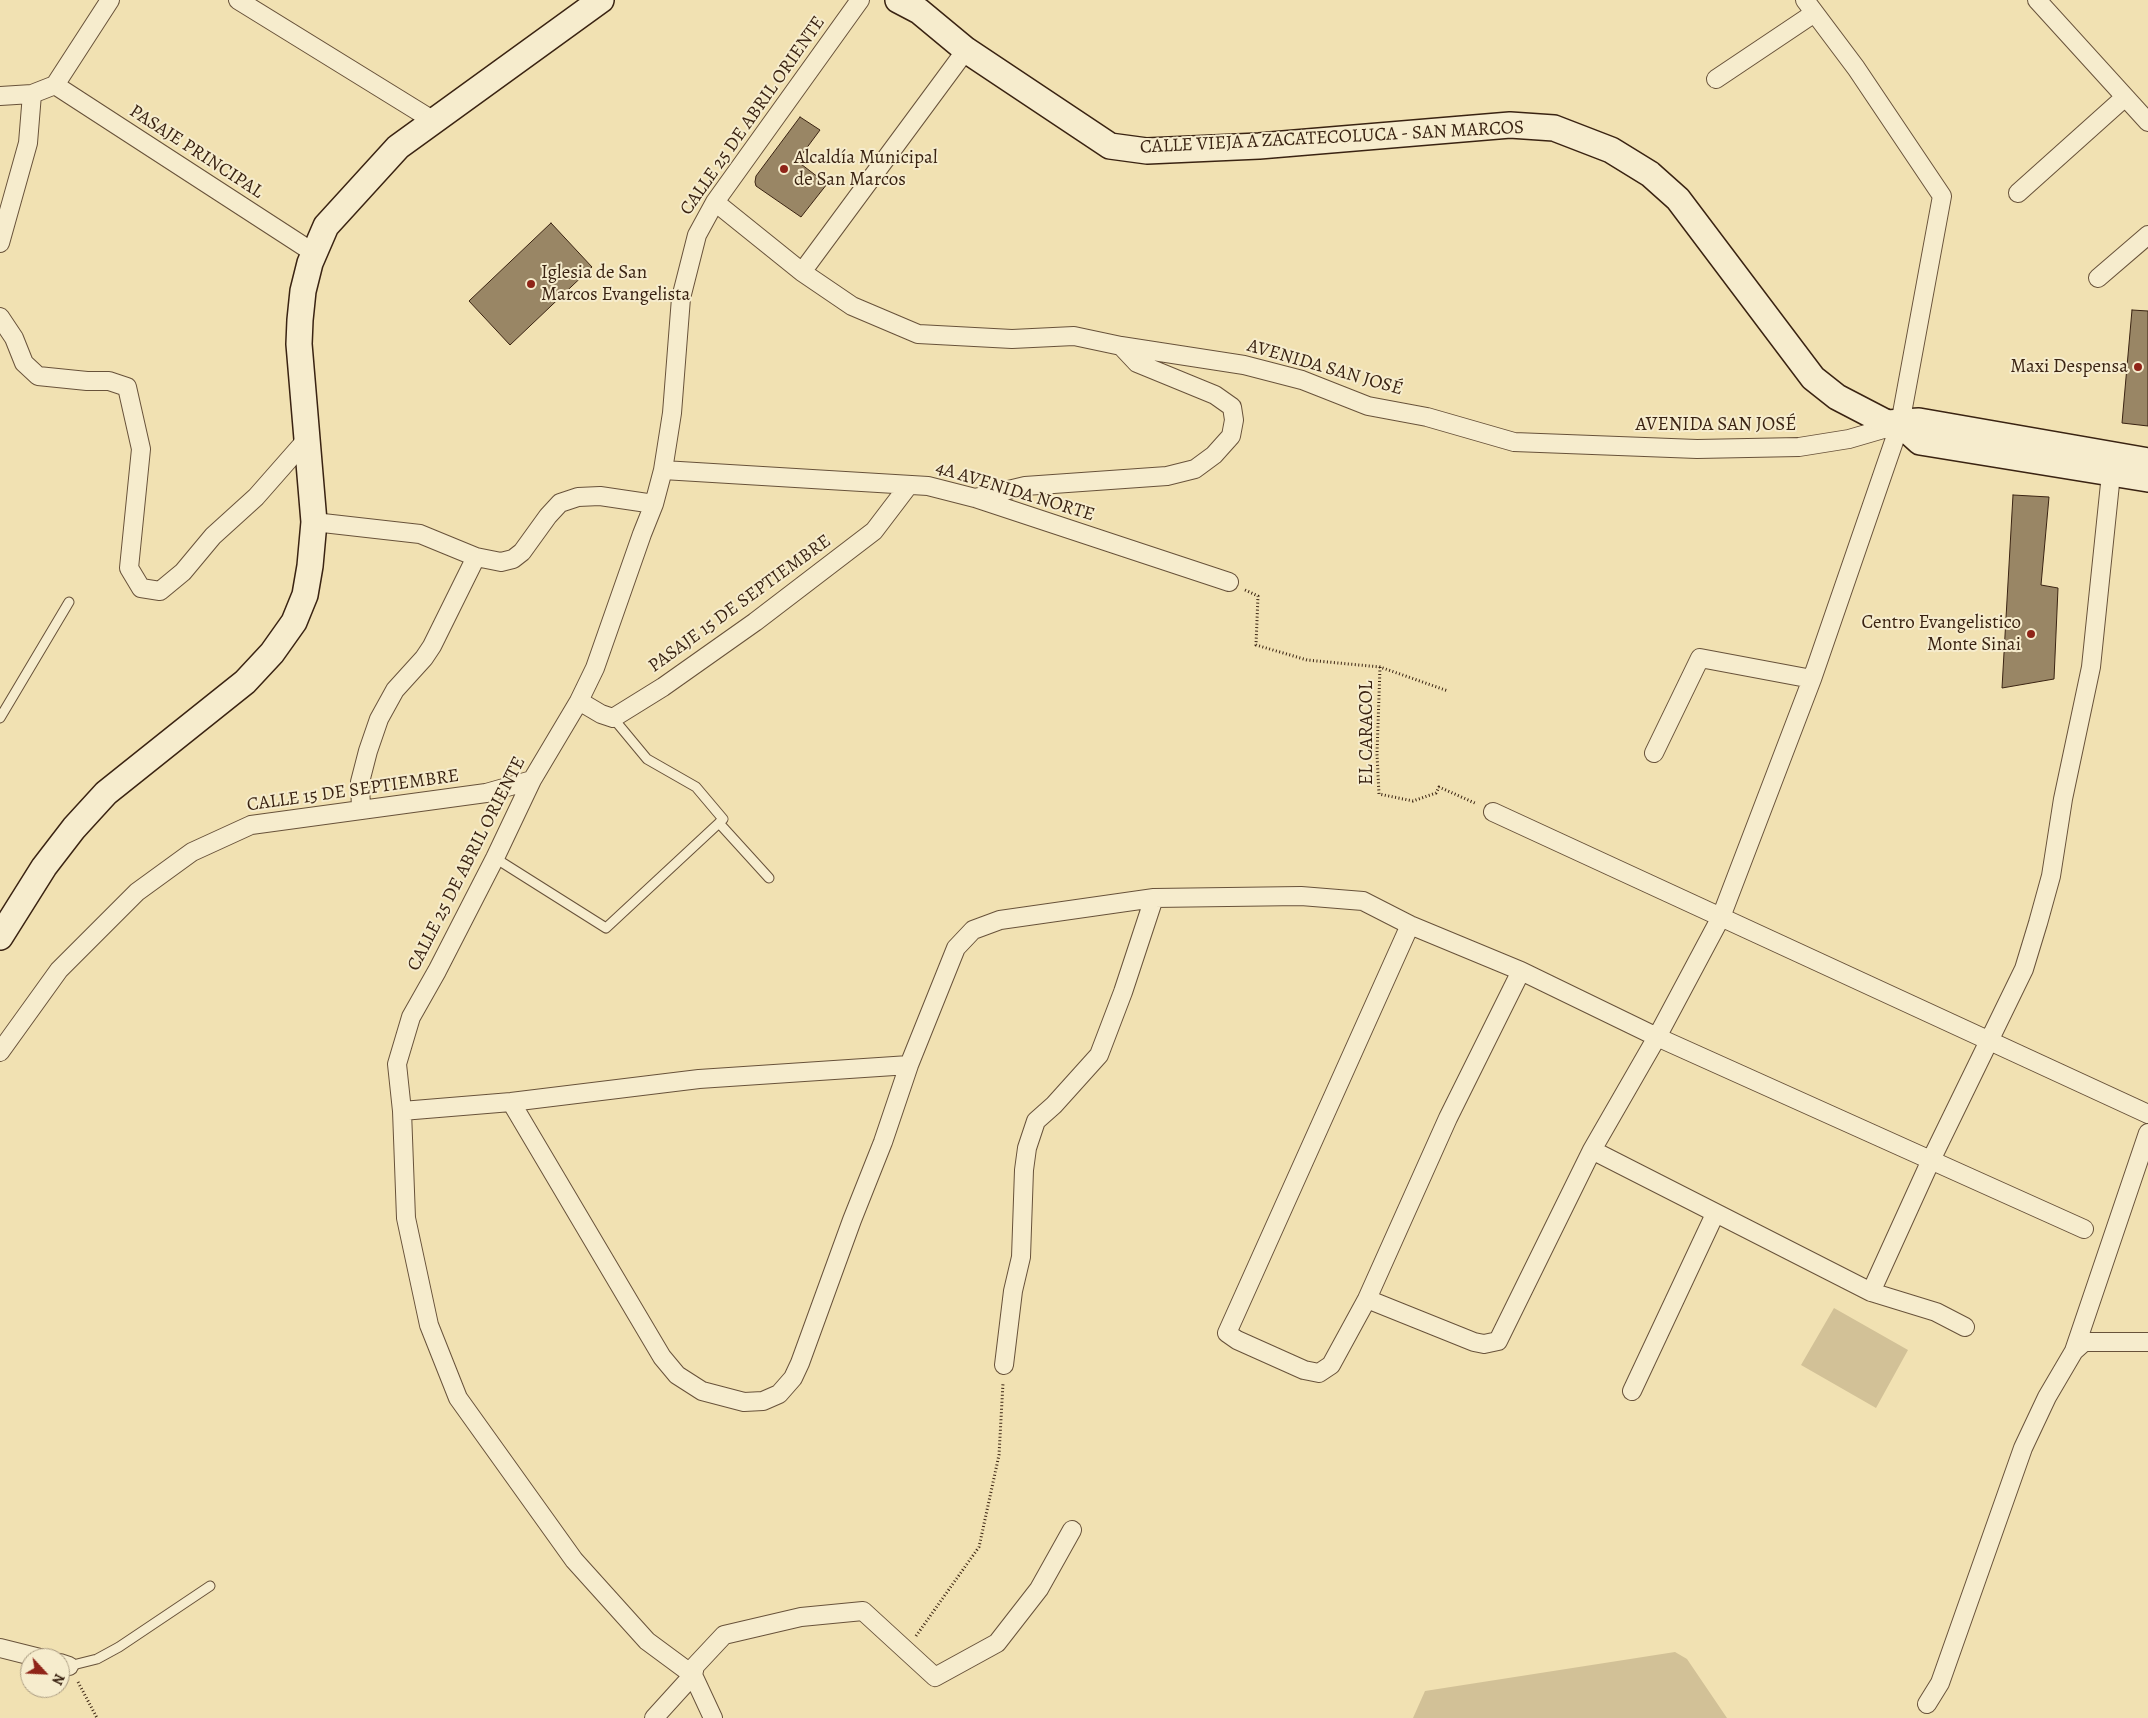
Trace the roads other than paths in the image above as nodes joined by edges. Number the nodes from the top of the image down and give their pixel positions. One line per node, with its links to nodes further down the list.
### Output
1 (110, 0): 10 (street)
2 (238, 0): 14 (street)
3 (601, 0): 14 (main road)
4 (860, 0): 17 (street, CALLE 25 DE ABRIL ORIENTE)
5 (2037, 0): 13 (street)
6 (914, 4): 8 (main road, CALLE VIEJA A ZACATECOLUCA - SAN MARCOS)
7 (1809, 7): 9 (street); 25 (street)
8 (966, 50): 21 (street); 25 (main road, CALLE VIEJA A ZACATECOLUCA - SAN MARCOS)
9 (1716, 79)
10 (55, 85): 11 (street); 20 (street, PASAJE PRINCIPAL)
11 (32, 94): 12 (street); 19 (street)
12 (0, 96)
13 (2124, 98): 15 (street); 16 (street)
14 (434, 121): 20 (main road)
15 (2148, 122)
16 (2018, 193)
17 (716, 202): 21 (street, AVENIDA SAN JOSÉ); 28 (street, CALLE 25 DE ABRIL ORIENTE)
18 (2148, 235): 22 (street)
19 (0, 243)
20 (314, 253): 26 (main road)
21 (802, 272): 24 (street, AVENIDA SAN JOSÉ)
22 (2098, 278)
23 (0, 318): 26 (street)
24 (1122, 346): 25 (street, AVENIDA SAN JOSÉ); 32 (street)
25 (1900, 424): 27 (main road, CALLE VIEJA A ZACATECOLUCA - SAN MARCOS); 29 (main road, CALLE VIEJA A ZACATECOLUCA - SAN MARCOS); 38 (street)
26 (307, 440): 34 (main road)
27 (2148, 461)
28 (663, 470): 31 (street, 4A AVENIDA NORTE); 33 (street, CALLE 25 DE ABRIL ORIENTE)
29 (2111, 474): 30 (main road, CALLE VIEJA A ZACATECOLUCA - SAN MARCOS); 55 (street)
30 (2148, 479)
31 (909, 484): 32 (street, 4A AVENIDA NORTE); 41 (street, PASAJE 15 DE SEPTIEMBRE)
32 (975, 498): 36 (street, 4A AVENIDA NORTE)
33 (654, 504): 35 (street); 39 (street, CALLE 25 DE ABRIL ORIENTE)
34 (314, 522): 35 (street); 52 (main road)
35 (476, 557): 44 (street)
36 (1229, 582)
37 (69, 602): 40 (lane)
38 (1812, 679): 42 (street); 50 (street)
39 (579, 701): 41 (street); 43 (street, CALLE 25 DE ABRIL ORIENTE)
40 (0, 718)
41 (613, 718): 46 (lane)
42 (1654, 753)
43 (532, 780): 44 (street, CALLE 15 DE SEPTIEMBRE); 47 (street, CALLE 25 DE ABRIL ORIENTE)
44 (361, 810): 56 (street, CALLE 15 DE SEPTIEMBRE)
45 (1493, 812): 50 (street)
46 (719, 823): 47 (lane); 48 (lane)
47 (495, 858): 59 (street, CALLE 25 DE ABRIL ORIENTE)
48 (769, 878)
49 (1154, 898): 51 (street); 57 (street); 71 (street)
50 (1721, 917): 54 (street); 55 (street)
51 (1410, 925): 53 (street); 67 (street)
52 (0, 937)
53 (1521, 971): 54 (street); 67 (street)
54 (1657, 1037): 62 (street); 63 (street)
55 (1989, 1040): 60 (street); 63 (street)
56 (0, 1052)
57 (909, 1066): 58 (street); 58 (street)
58 (511, 1102): 59 (street)
59 (402, 1111): 78 (street, CALLE 25 DE ABRIL ORIENTE)
60 (2148, 1114)
61 (2148, 1134): 70 (street)
62 (1592, 1150): 64 (street); 67 (street)
63 (1931, 1160): 65 (street); 66 (street)
64 (1715, 1214): 66 (street); 72 (street)
65 (2084, 1229)
66 (1871, 1292): 68 (street)
67 (1368, 1300)
68 (1965, 1327)
69 (2148, 1342): 70 (street)
70 (2074, 1350): 79 (street)
71 (1004, 1365)
72 (1632, 1391)
73 (1072, 1530): 78 (street)
74 (210, 1586): 77 (lane)
75 (0, 1648): 76 (street)
76 (20, 1653)
77 (70, 1663)
78 (693, 1675): 80 (street); 81 (street, CALLE 25 DE ABRIL ORIENTE)
79 (1926, 1704)
80 (654, 1718)
81 (713, 1718)

